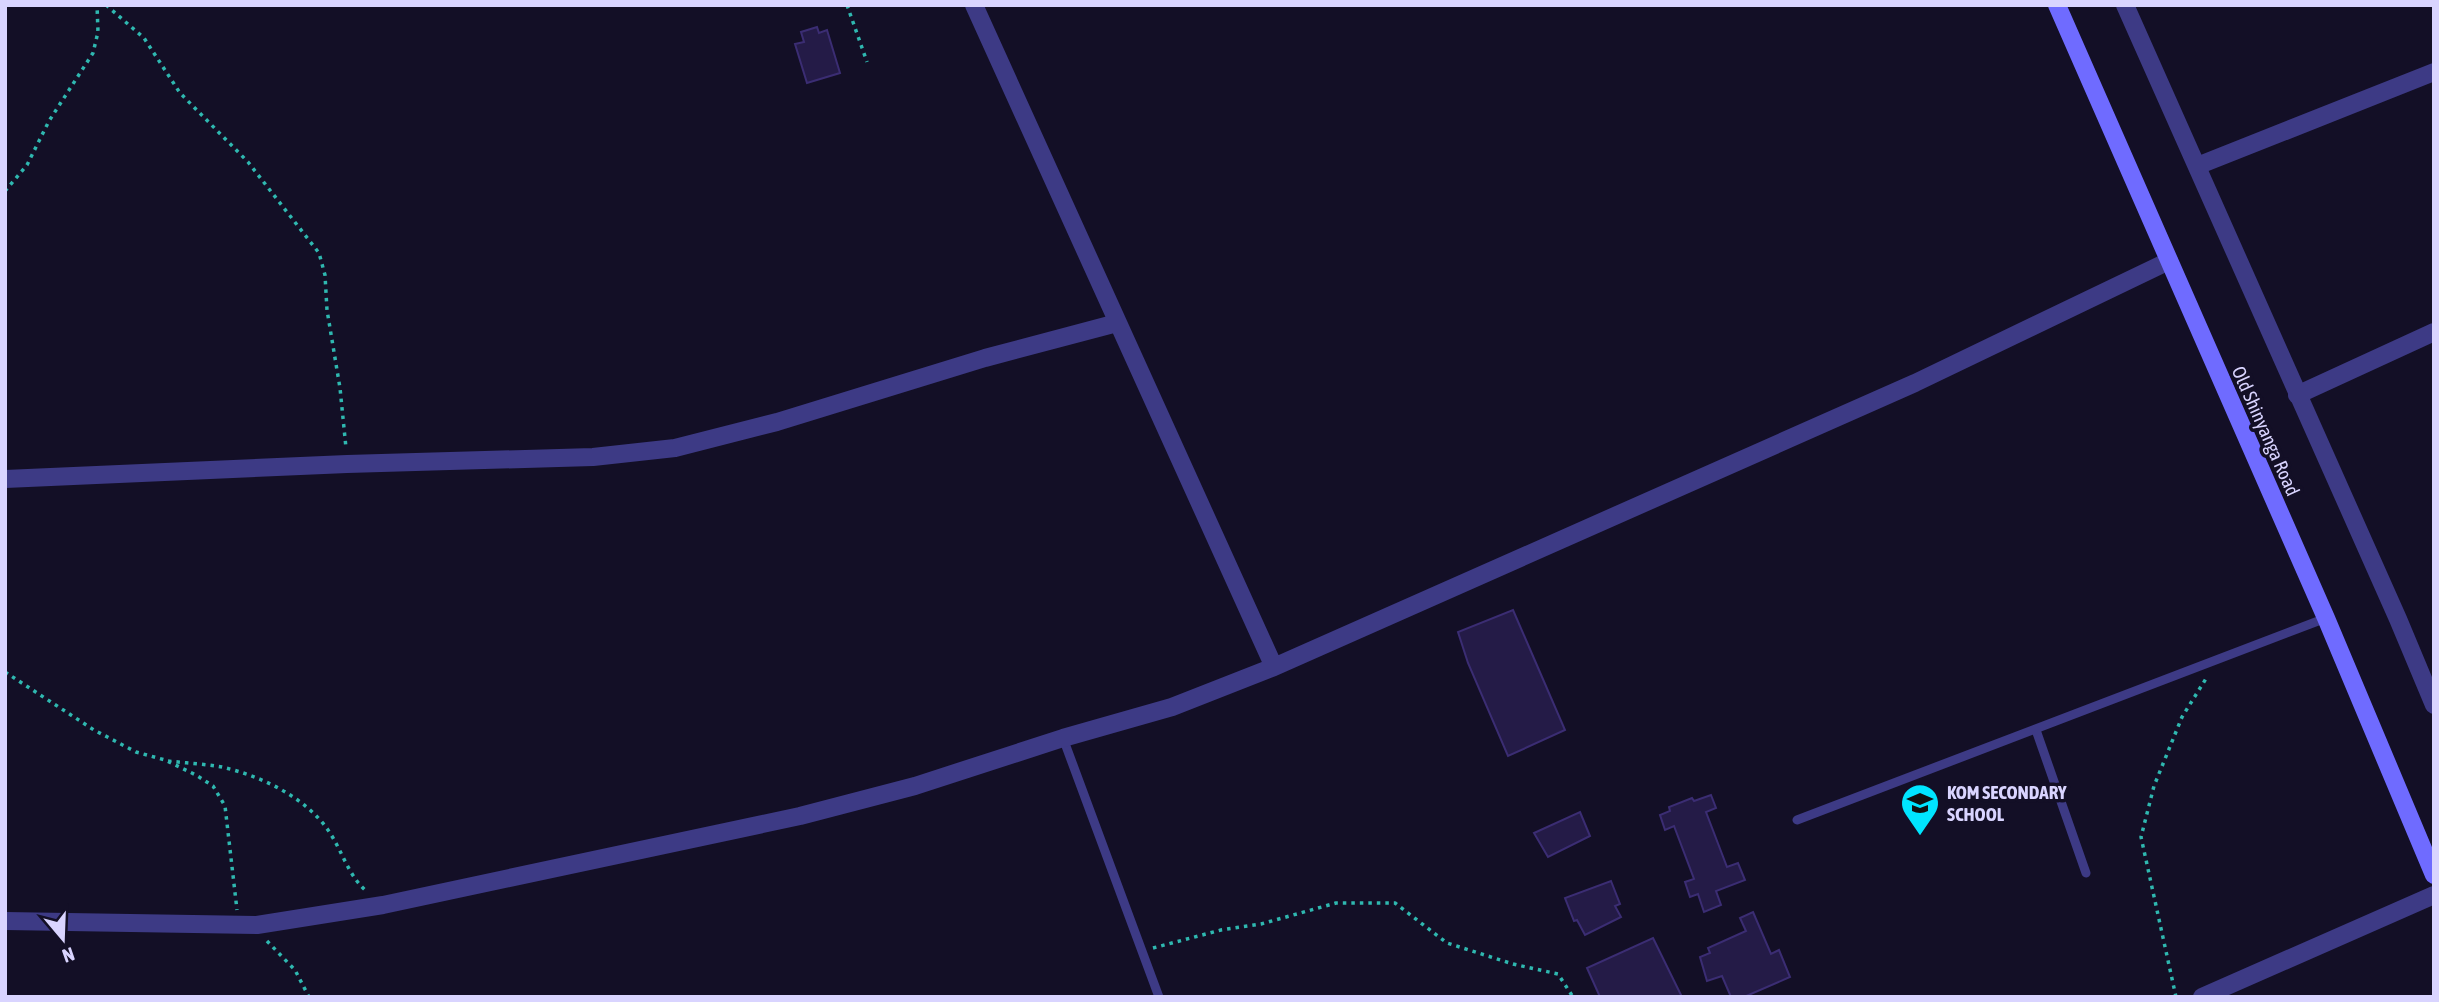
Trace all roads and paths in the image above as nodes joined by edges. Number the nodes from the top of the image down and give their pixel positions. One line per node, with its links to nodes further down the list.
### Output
1 (97, 5): 10 (path)
2 (106, 5): 15 (path)
3 (847, 5): 7 (path)
4 (974, 5): 12 (street)
5 (2057, 5): 11 (main road, Old Shinyanga Road)
6 (2125, 5): 9 (street)
7 (867, 62)
8 (2434, 72): 9 (street)
9 (2197, 166): 14 (street)
10 (5, 191)
11 (2169, 261): 17 (main road, Old Shinyanga Road); 19 (street)
12 (1117, 323): 15 (street); 19 (street)
13 (2434, 332): 14 (street)
14 (2297, 395): 21 (street)
15 (347, 464): 16 (street)
16 (5, 479)
17 (2326, 618): 18 (lane); 27 (main road, Old Shinyanga Road)
18 (2217, 660): 22 (lane); 36 (path)
19 (1274, 667): 23 (street)
20 (5, 673): 24 (path)
21 (2434, 705)
22 (2036, 730): 25 (lane); 26 (lane)
23 (1063, 738): 29 (street); 32 (lane)
24 (165, 761): 29 (path); 31 (path)
25 (1797, 820)
26 (2086, 873)
27 (2434, 875)
28 (2434, 895): 37 (street)
29 (383, 905): 31 (street)
30 (5, 921): 31 (street)
31 (248, 925): 34 (path)
32 (1143, 951): 33 (lane); 35 (path)
33 (1156, 995)
34 (309, 997)
35 (1573, 997)
36 (2176, 997)
37 (2202, 997)

